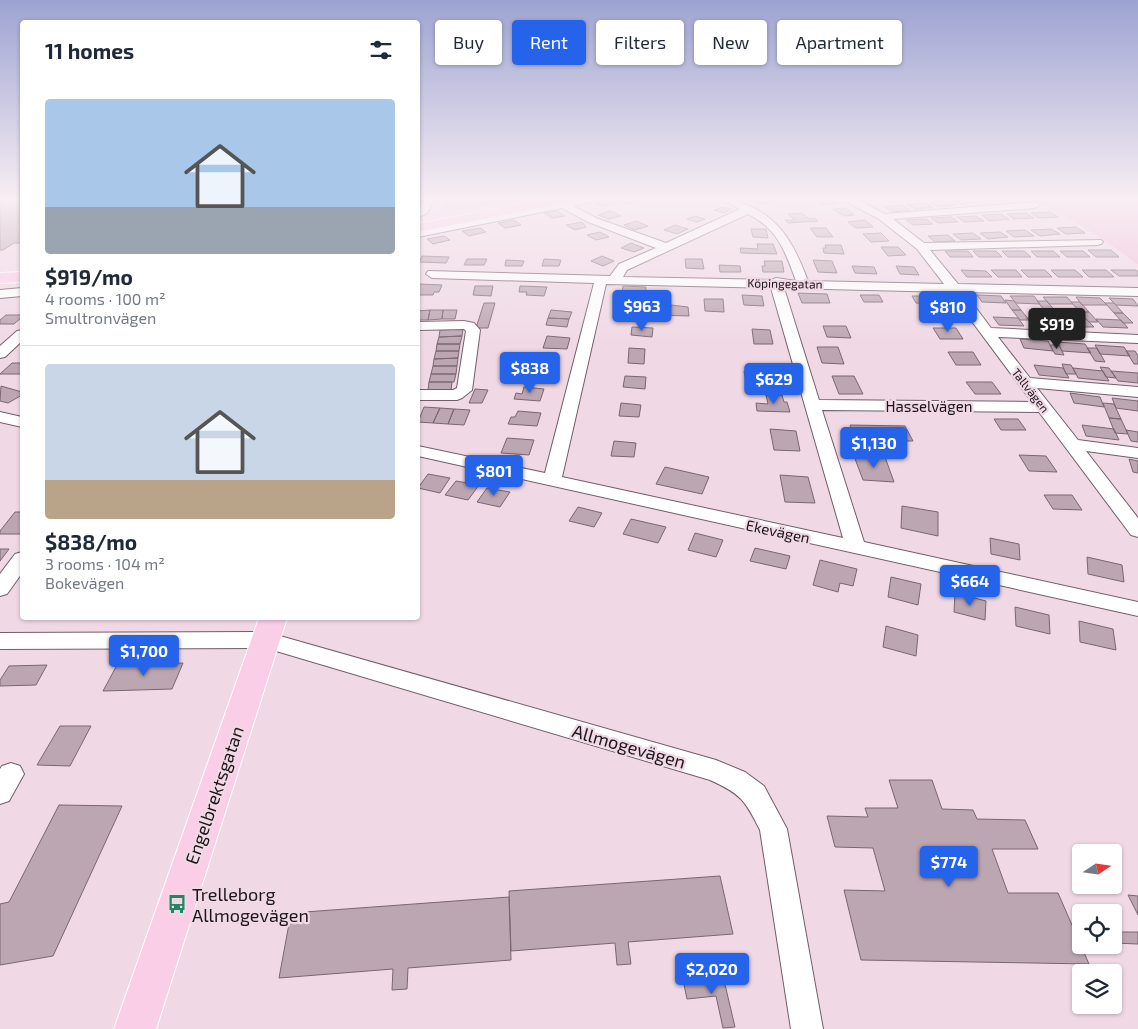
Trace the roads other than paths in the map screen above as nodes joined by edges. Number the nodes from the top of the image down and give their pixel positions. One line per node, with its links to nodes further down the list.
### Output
1 (790, 247): 11 (street)
2 (921, 247): 12 (street, Tallvägen)
3 (668, 248): 9 (street)
4 (20, 272): 5 (main road)
5 (0, 273)
6 (432, 274): 9 (street, Köpingegatan)
7 (20, 277): 8 (main road)
8 (0, 278)
9 (608, 280): 10 (street, Köpingegatan); 31 (street)
10 (776, 282): 11 (street, Köpingegatan); 24 (street)
11 (803, 283): 12 (street, Köpingegatan)
12 (954, 288): 14 (street, Köpingegatan); 17 (street, Tallvägen)
13 (20, 292): 15 (street)
14 (1138, 292)
15 (0, 294)
16 (420, 326): 23 (street)
17 (986, 332): 19 (street); 21 (street, Tallvägen)
18 (20, 336): 20 (street)
19 (1138, 339)
20 (0, 354)
21 (1026, 382): 22 (street); 25 (street, Tallvägen)
22 (1138, 392)
23 (420, 395)
24 (813, 405): 25 (street, Hasselvägen); 33 (street)
25 (1045, 407): 28 (street, Tallvägen)
26 (0, 417): 27 (street)
27 (20, 422)
28 (1073, 444): 30 (street); 32 (street, Tallvägen)
29 (420, 451): 31 (street, Ekevägen)
30 (1138, 453)
31 (552, 481): 33 (street, Ekevägen)
32 (1136, 526)
33 (856, 548): 36 (street, Ekevägen)
34 (20, 562): 35 (street)
35 (0, 589)
36 (1138, 608)
37 (269, 629): 38 (street, Allmogevägen); 39 (main road, Engelbrektsgatan); 40 (street, Allmogevägen)
38 (0, 641)
39 (135, 1029)
40 (807, 1029)

